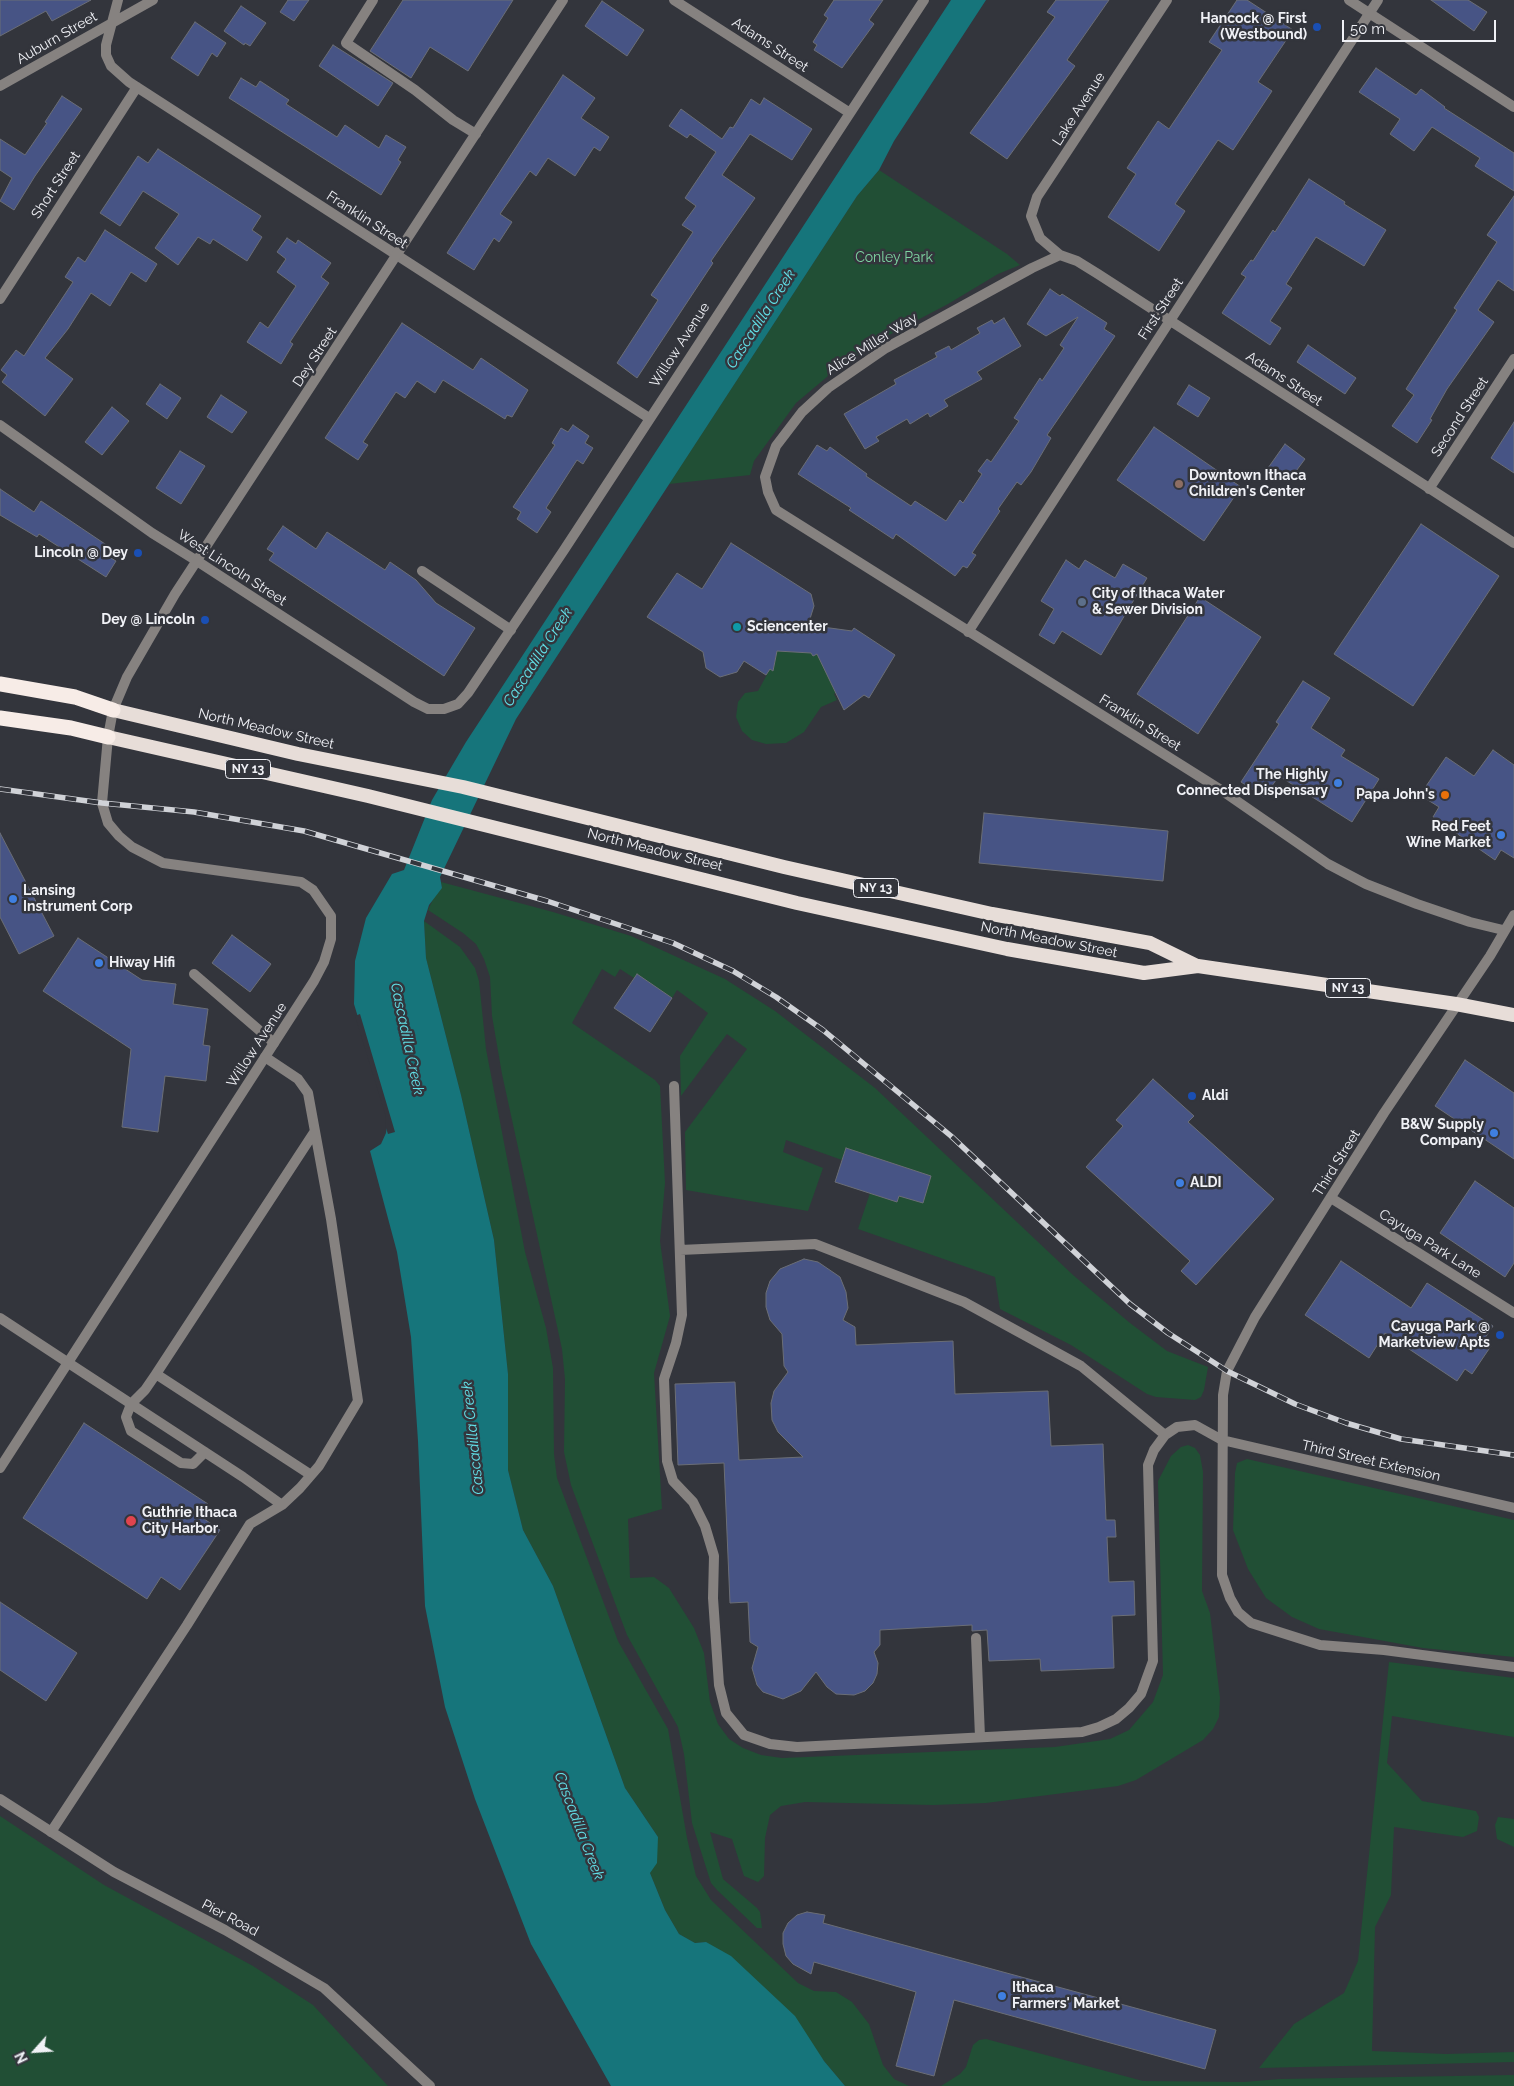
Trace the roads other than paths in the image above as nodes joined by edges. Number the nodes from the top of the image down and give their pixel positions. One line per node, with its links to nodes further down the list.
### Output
1 (118, 0): 11 (street, Franklin Street)
2 (153, 0): 11 (street, Auburn Street)
3 (373, 0): 16 (street)
4 (563, 0): 16 (street, Dey Street)
5 (674, 0): 15 (street, Adams Street)
6 (924, 0): 15 (street, Willow Avenue)
7 (1167, 0): 17 (street, Lake Avenue)
8 (1349, 0): 10 (street)
9 (1378, 0): 10 (street, First Street)
10 (1370, 13): 14 (street); 21 (street, First Street)
11 (112, 22): 12 (street, Auburn Street); 13 (street, Franklin Street)
12 (0, 86)
13 (137, 87): 18 (street, Franklin Street); 20 (street, Short Street)
14 (1514, 107)
15 (850, 113): 23 (street, Willow Avenue)
16 (476, 134): 18 (street, Dey Street)
17 (1040, 238): 19 (street, Adams Street)
18 (397, 255): 23 (street, Franklin Street); 28 (street, Dey Street)
19 (1060, 255): 21 (street, Adams Street); 26 (street, Alice Miller Way)
20 (0, 298)
21 (1170, 321): 25 (street, Adams Street); 31 (street, First Street)
22 (1514, 359): 25 (street, Second Street)
23 (649, 418): 30 (street, Willow Avenue)
24 (0, 425): 28 (street, West Lincoln Street)
25 (1430, 489): 27 (street, Adams Street)
26 (776, 510): 31 (street, Franklin Street)
27 (1514, 544)
28 (198, 561): 33 (street, West Lincoln Street); 34 (street, Dey Street)
29 (422, 571): 30 (street)
30 (511, 630): 33 (street, Willow Avenue)
31 (968, 632): 38 (street, Franklin Street)
32 (0, 684): 34 (highway, NY 13)
33 (458, 704)
34 (113, 710): 36 (street, Dey Street); 39 (highway, North Meadow Street / NY 13)
35 (0, 718): 36 (highway, NY 13)
36 (108, 737): 39 (highway, North Meadow Street / NY 13); 43 (street, Willow Avenue)
37 (1514, 915): 38 (street, Third Street)
38 (1503, 930): 41 (street, Third Street)
39 (1198, 966): 41 (highway, North Meadow Street / NY 13)
40 (194, 974): 43 (street)
41 (1456, 1004): 42 (highway, North Meadow Street / NY 13); 47 (street, Third Street)
42 (1514, 1014)
43 (274, 1043): 44 (street, Willow Avenue)
44 (265, 1057): 46 (street); 51 (street, Willow Avenue)
45 (674, 1086): 48 (street)
46 (315, 1131): 52 (street); 58 (street)
47 (1331, 1198): 49 (street, Cayuga Park Lane); 55 (street, Third Street)
48 (680, 1250): 54 (street); 63 (street)
49 (1514, 1313)
50 (0, 1318): 51 (street)
51 (67, 1362): 53 (street); 57 (street, Willow Avenue)
52 (156, 1374): 53 (street); 58 (street)
53 (131, 1404): 56 (street); 56 (street)
54 (1165, 1435): 55 (street, Third Street Extension); 63 (street)
55 (1222, 1440): 60 (street, Third Street Extension); 62 (street, Third Street)
56 (204, 1452): 59 (street)
57 (0, 1468)
58 (311, 1475): 59 (street)
59 (282, 1506): 65 (street)
60 (1514, 1508)
61 (976, 1638): 63 (street)
62 (1514, 1667)
63 (980, 1737)
64 (0, 1799): 65 (street, Pier Road)
65 (50, 1832): 66 (street, Pier Road)
66 (430, 2086)

